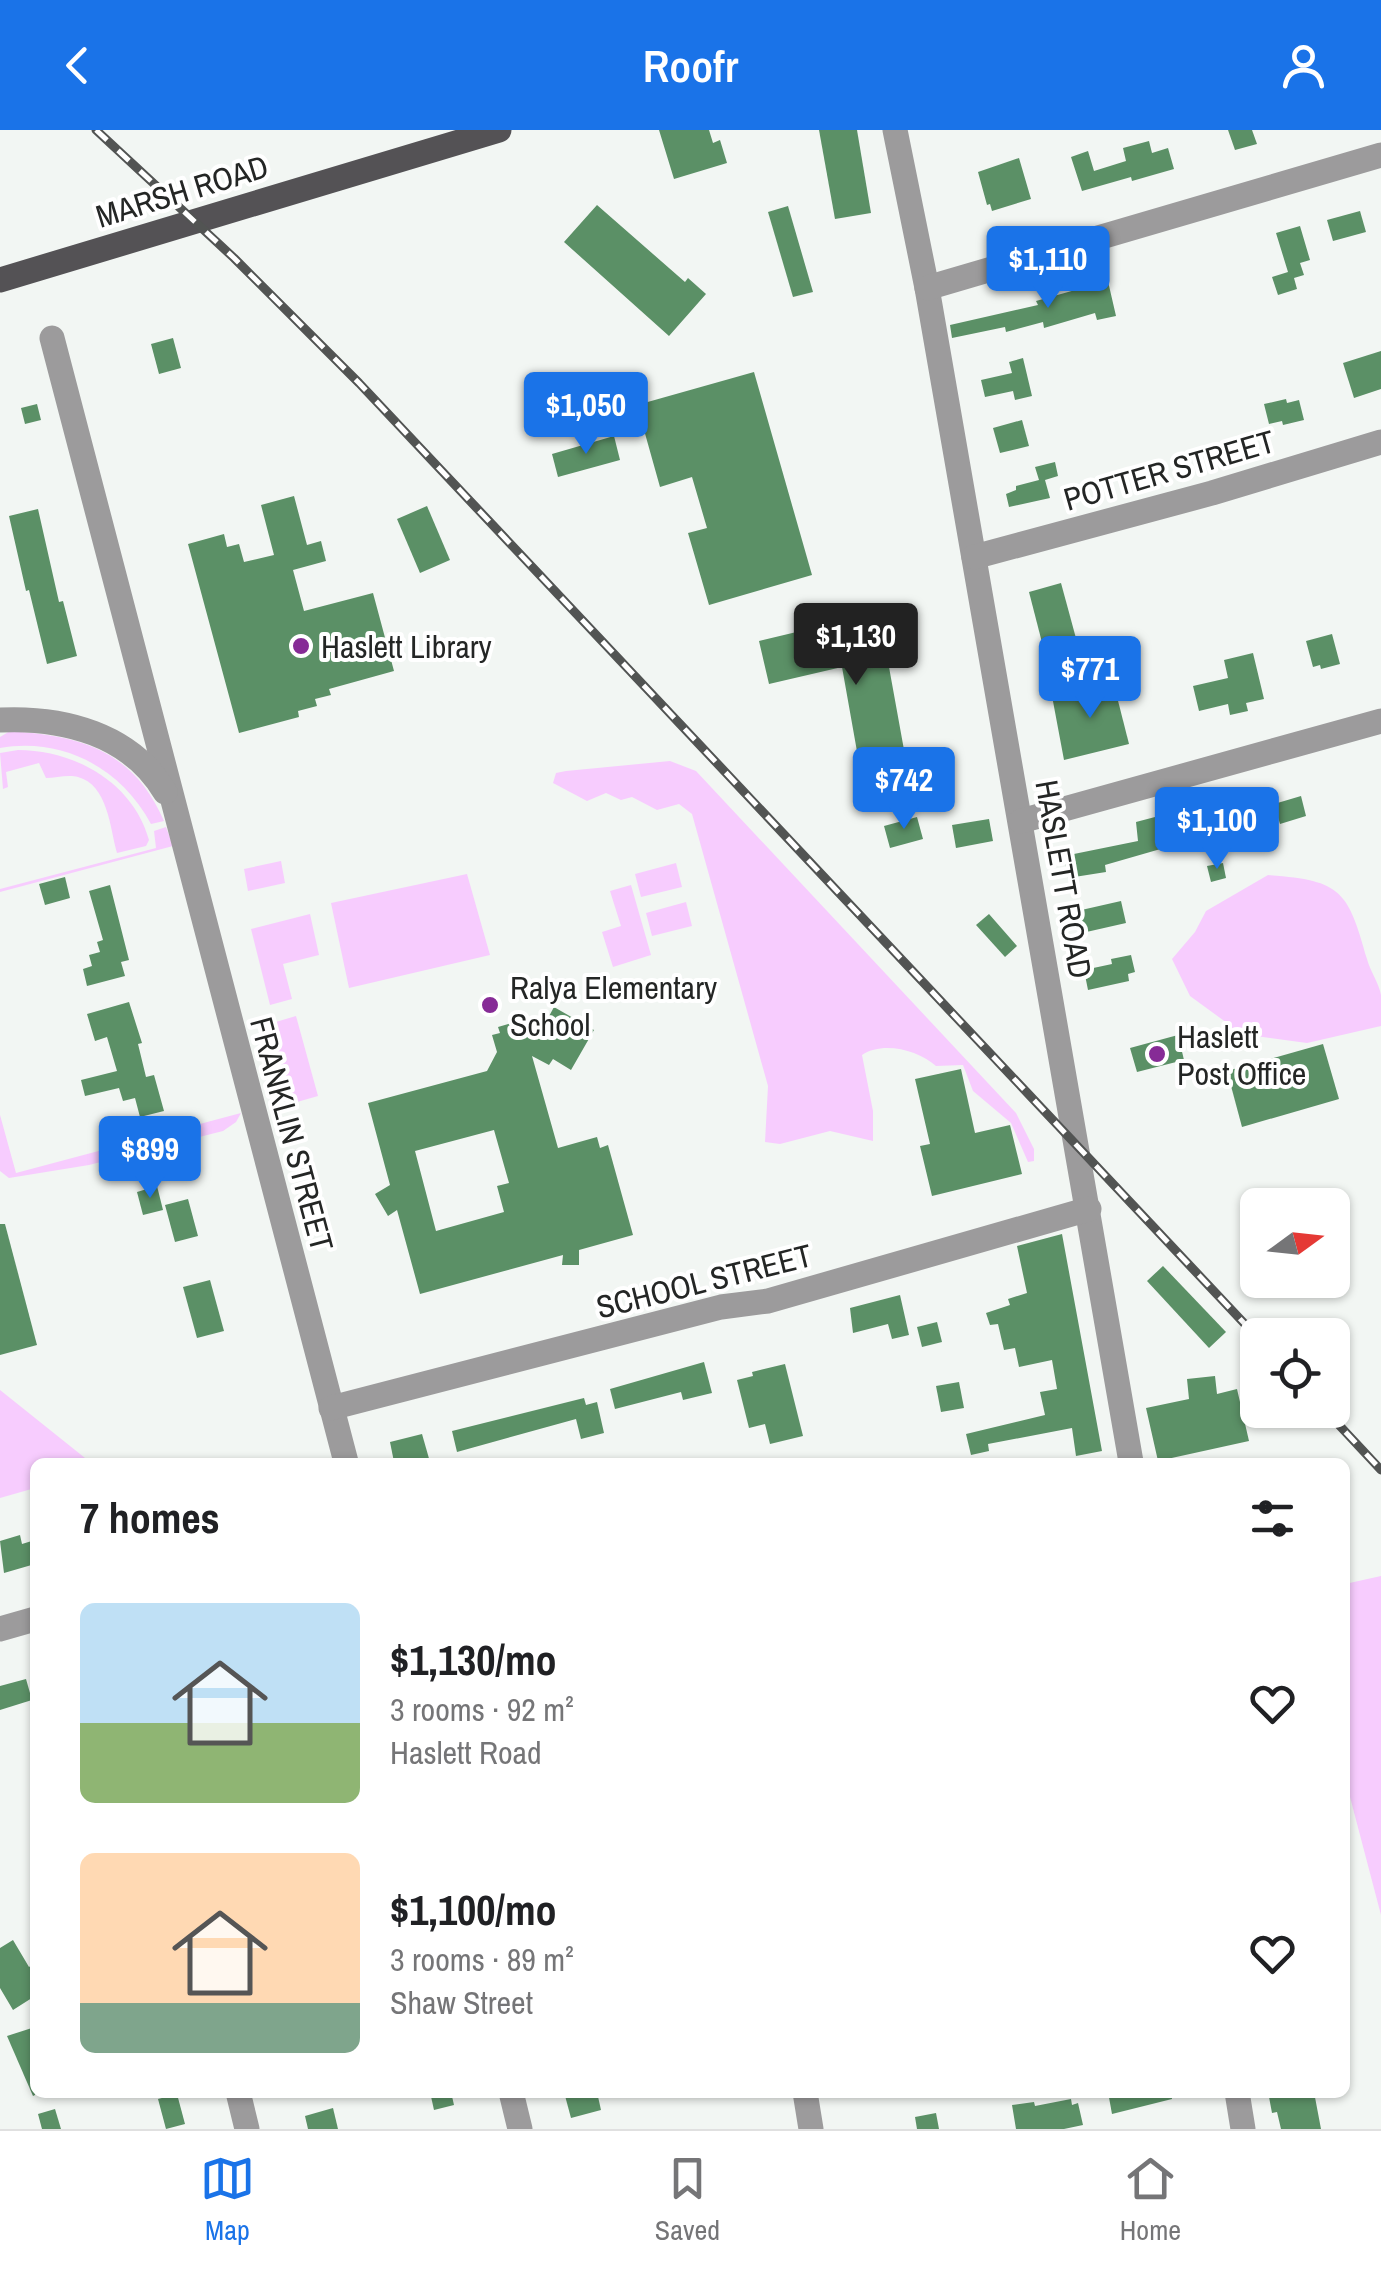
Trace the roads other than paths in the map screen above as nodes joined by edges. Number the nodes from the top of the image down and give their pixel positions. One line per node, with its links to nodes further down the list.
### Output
1 (499, 130): 4 (main road, MARSH ROAD)
2 (895, 130): 5 (street, HASLETT ROAD)
3 (1381, 156): 5 (street)
4 (0, 280)
5 (927, 288): 8 (street, HASLETT ROAD)
6 (52, 338): 11 (street, FRANKLIN STREET)
7 (1381, 442): 8 (street, POTTER STREET)
8 (974, 558): 14 (street, HASLETT ROAD)
9 (0, 720): 12 (street, FRANKLIN STREET)
10 (1381, 722): 14 (street)
11 (152, 723): 12 (street, FRANKLIN STREET); 13 (street, FRANKLIN STREET)
12 (100, 736): 13 (street, FRANKLIN STREET)
13 (177, 821): 16 (street, FRANKLIN STREET)
14 (1021, 821): 15 (street, HASLETT ROAD)
15 (1089, 1209): 16 (street, SCHOOL STREET); 18 (street, HASLETT ROAD)
16 (331, 1408): 17 (street, FRANKLIN STREET)
17 (345, 1458)
18 (1130, 1458)
19 (30, 1620): 20 (street)
20 (0, 1629)
21 (239, 2098): 25 (street)
22 (512, 2098): 26 (street)
23 (806, 2098): 27 (street)
24 (1238, 2098): 28 (street)
25 (247, 2129)
26 (520, 2129)
27 (811, 2129)
28 (1243, 2129)

